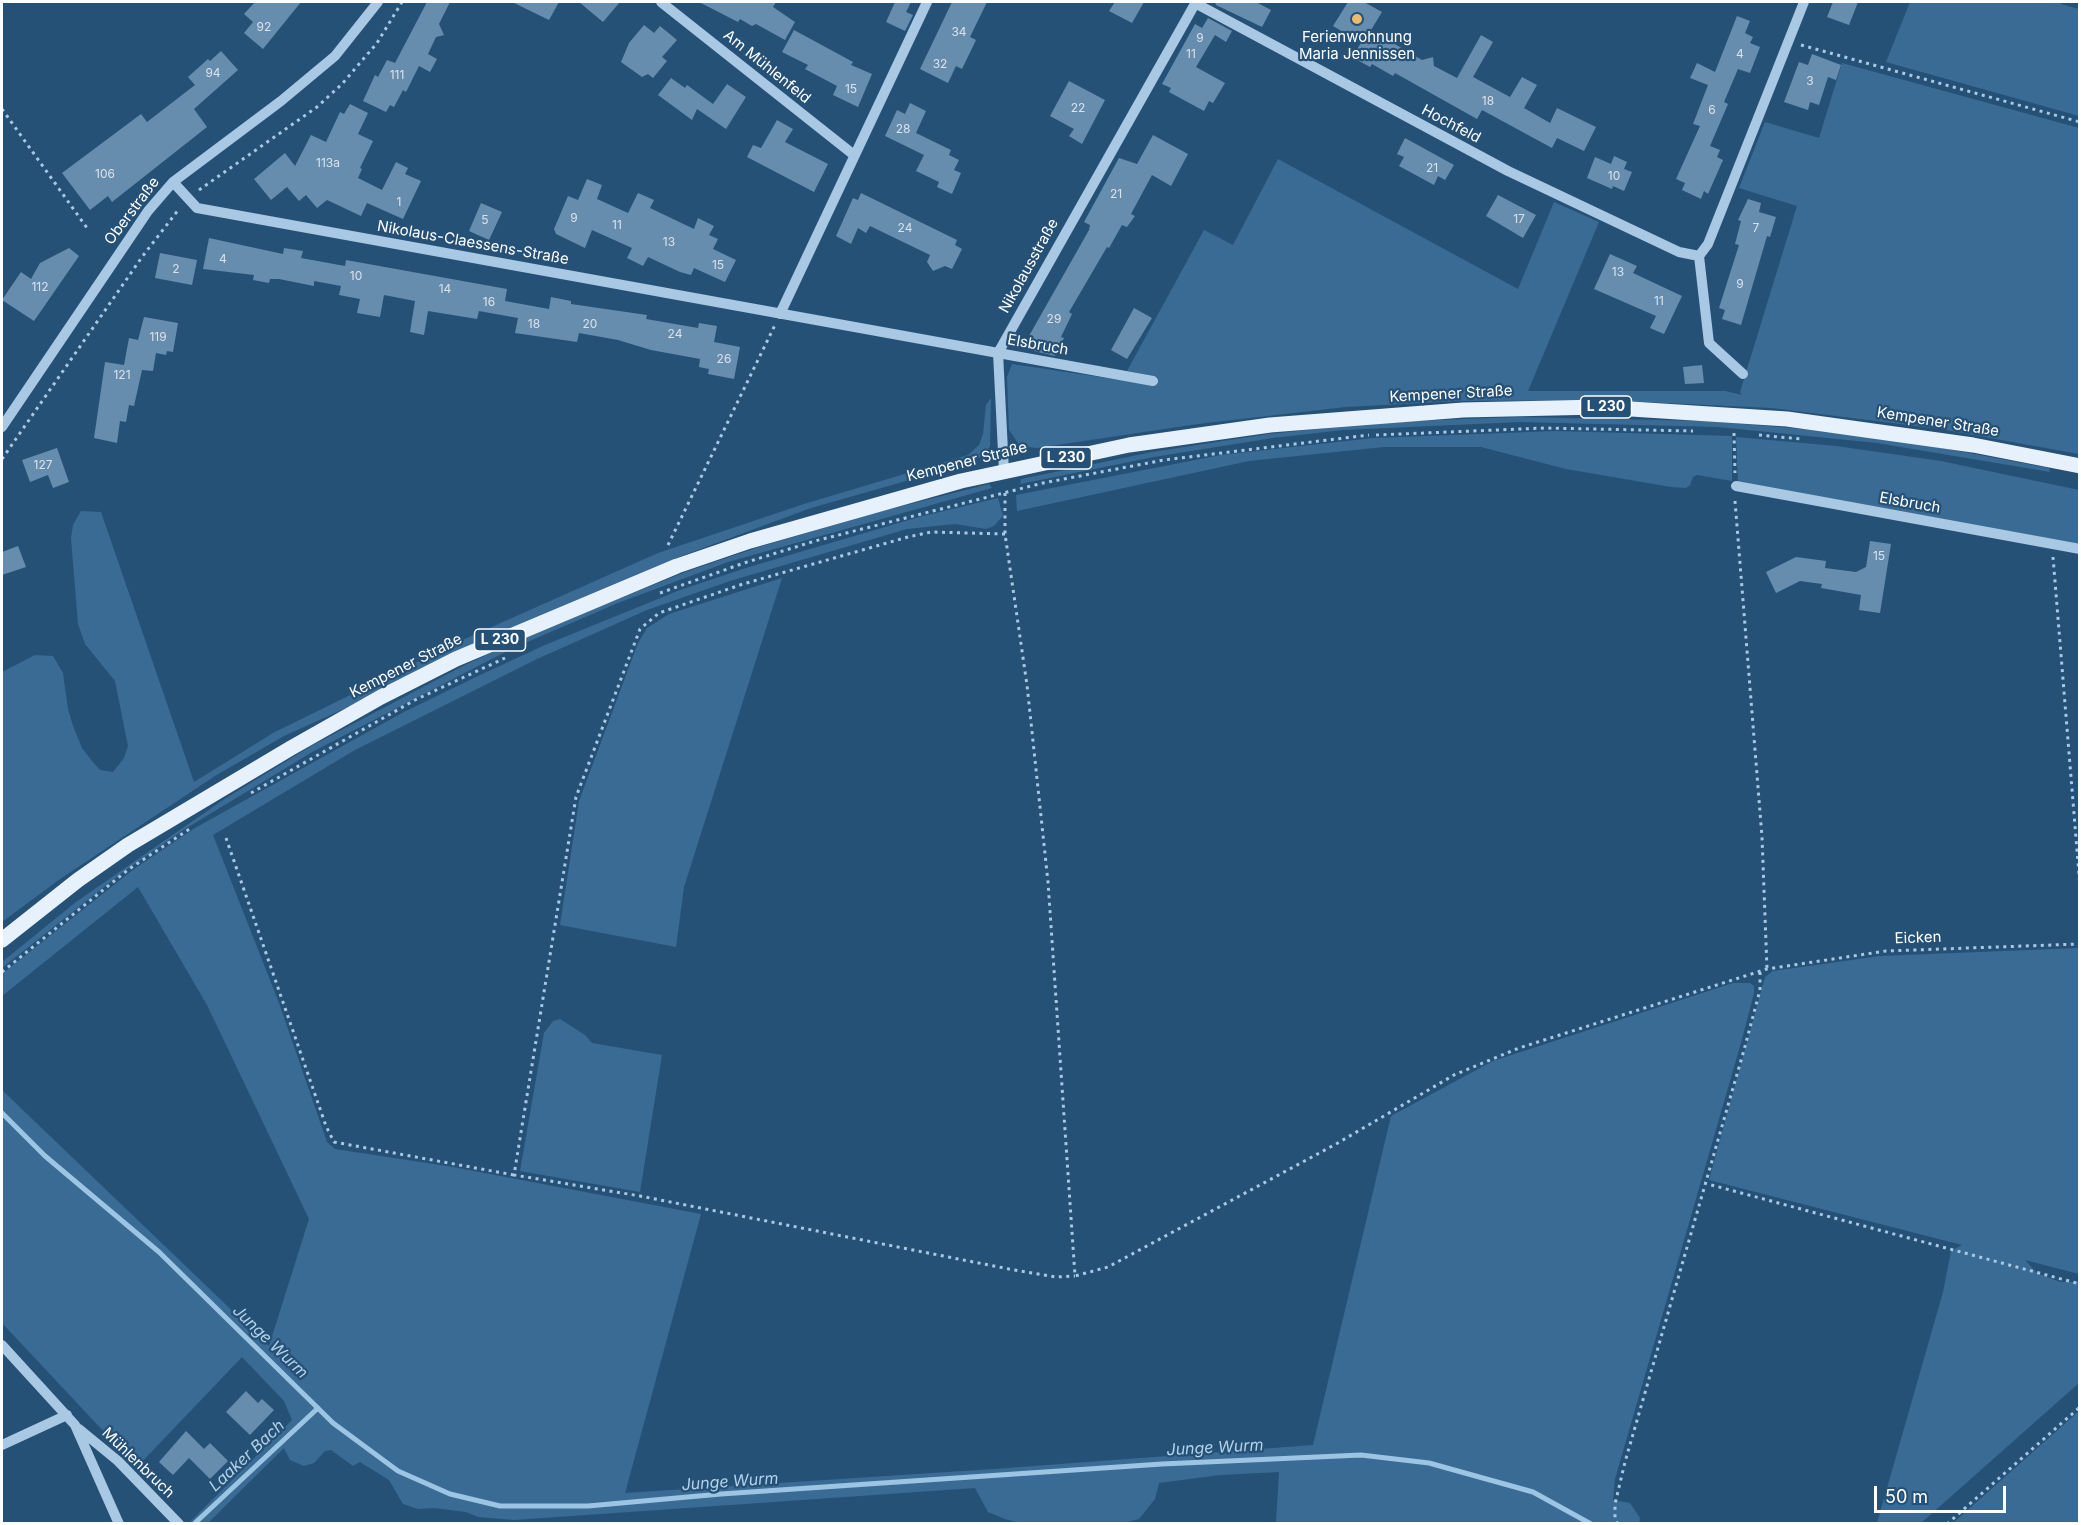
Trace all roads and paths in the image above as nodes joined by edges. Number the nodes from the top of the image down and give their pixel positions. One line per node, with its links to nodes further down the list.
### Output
1 (378, 2): 10 (street, Oberstraße)
2 (661, 2): 9 (street, Am Mühlenfeld)
3 (927, 2): 9 (street)
4 (1195, 2): 12 (street, Hochfeld); 14 (street, Nikolausstraße)
5 (1804, 2): 6 (street)
6 (1788, 41): 8 (path); 12 (street)
7 (2, 109): 11 (path)
8 (2079, 122)
9 (854, 155): 13 (street)
10 (173, 182): 13 (street, Nikolaus-Claessens-Straße); 17 (street, Oberstraße)
11 (87, 228)
12 (1699, 256): 15 (street)
13 (780, 314): 14 (street); 29 (path)
14 (998, 353): 16 (street, Elsbruch); 25 (street, Elsbruch)
15 (1743, 374)
16 (1153, 381)
17 (2, 427)
18 (1701, 431): 27 (path)
19 (1723, 432): 20 (path)
20 (1734, 433): 21 (path); 26 (path)
21 (1746, 434)
22 (1757, 435): 23 (path)
23 (1810, 440)
24 (2079, 466): 25 (main road, Kempener Straße / L 230)
25 (1004, 471): 27 (path); 38 (main road, Kempener Straße / L 230)
26 (1736, 486): 30 (street, Elsbruch); 40 (path)
27 (1005, 493): 28 (path); 32 (path)
28 (1005, 534): 43 (path); 45 (path)
29 (668, 545)
30 (2054, 545): 31 (street, Elsbruch); 37 (path)
31 (2079, 549)
32 (652, 596)
33 (515, 653): 34 (path)
34 (246, 795)
35 (195, 826): 41 (path)
36 (226, 838): 43 (path, Eicken)
37 (2079, 887)
38 (2, 940)
39 (2079, 944): 40 (path, Eicken)
40 (1767, 969): 42 (path, Eicken)
41 (2, 972)
42 (1760, 972): 44 (path); 45 (path, Eicken)
43 (514, 1174): 45 (path, Eicken)
44 (1704, 1183): 46 (path); 54 (path)
45 (1075, 1276)
46 (2079, 1284)
47 (2, 1345): 49 (street)
48 (2079, 1409): 55 (path)
49 (67, 1415): 50 (street); 51 (street)
50 (75, 1425): 52 (street); 53 (street, Mühlenbruch)
51 (2, 1445)
52 (119, 1524)
53 (179, 1524)
54 (1618, 1524)
55 (1947, 1524)

